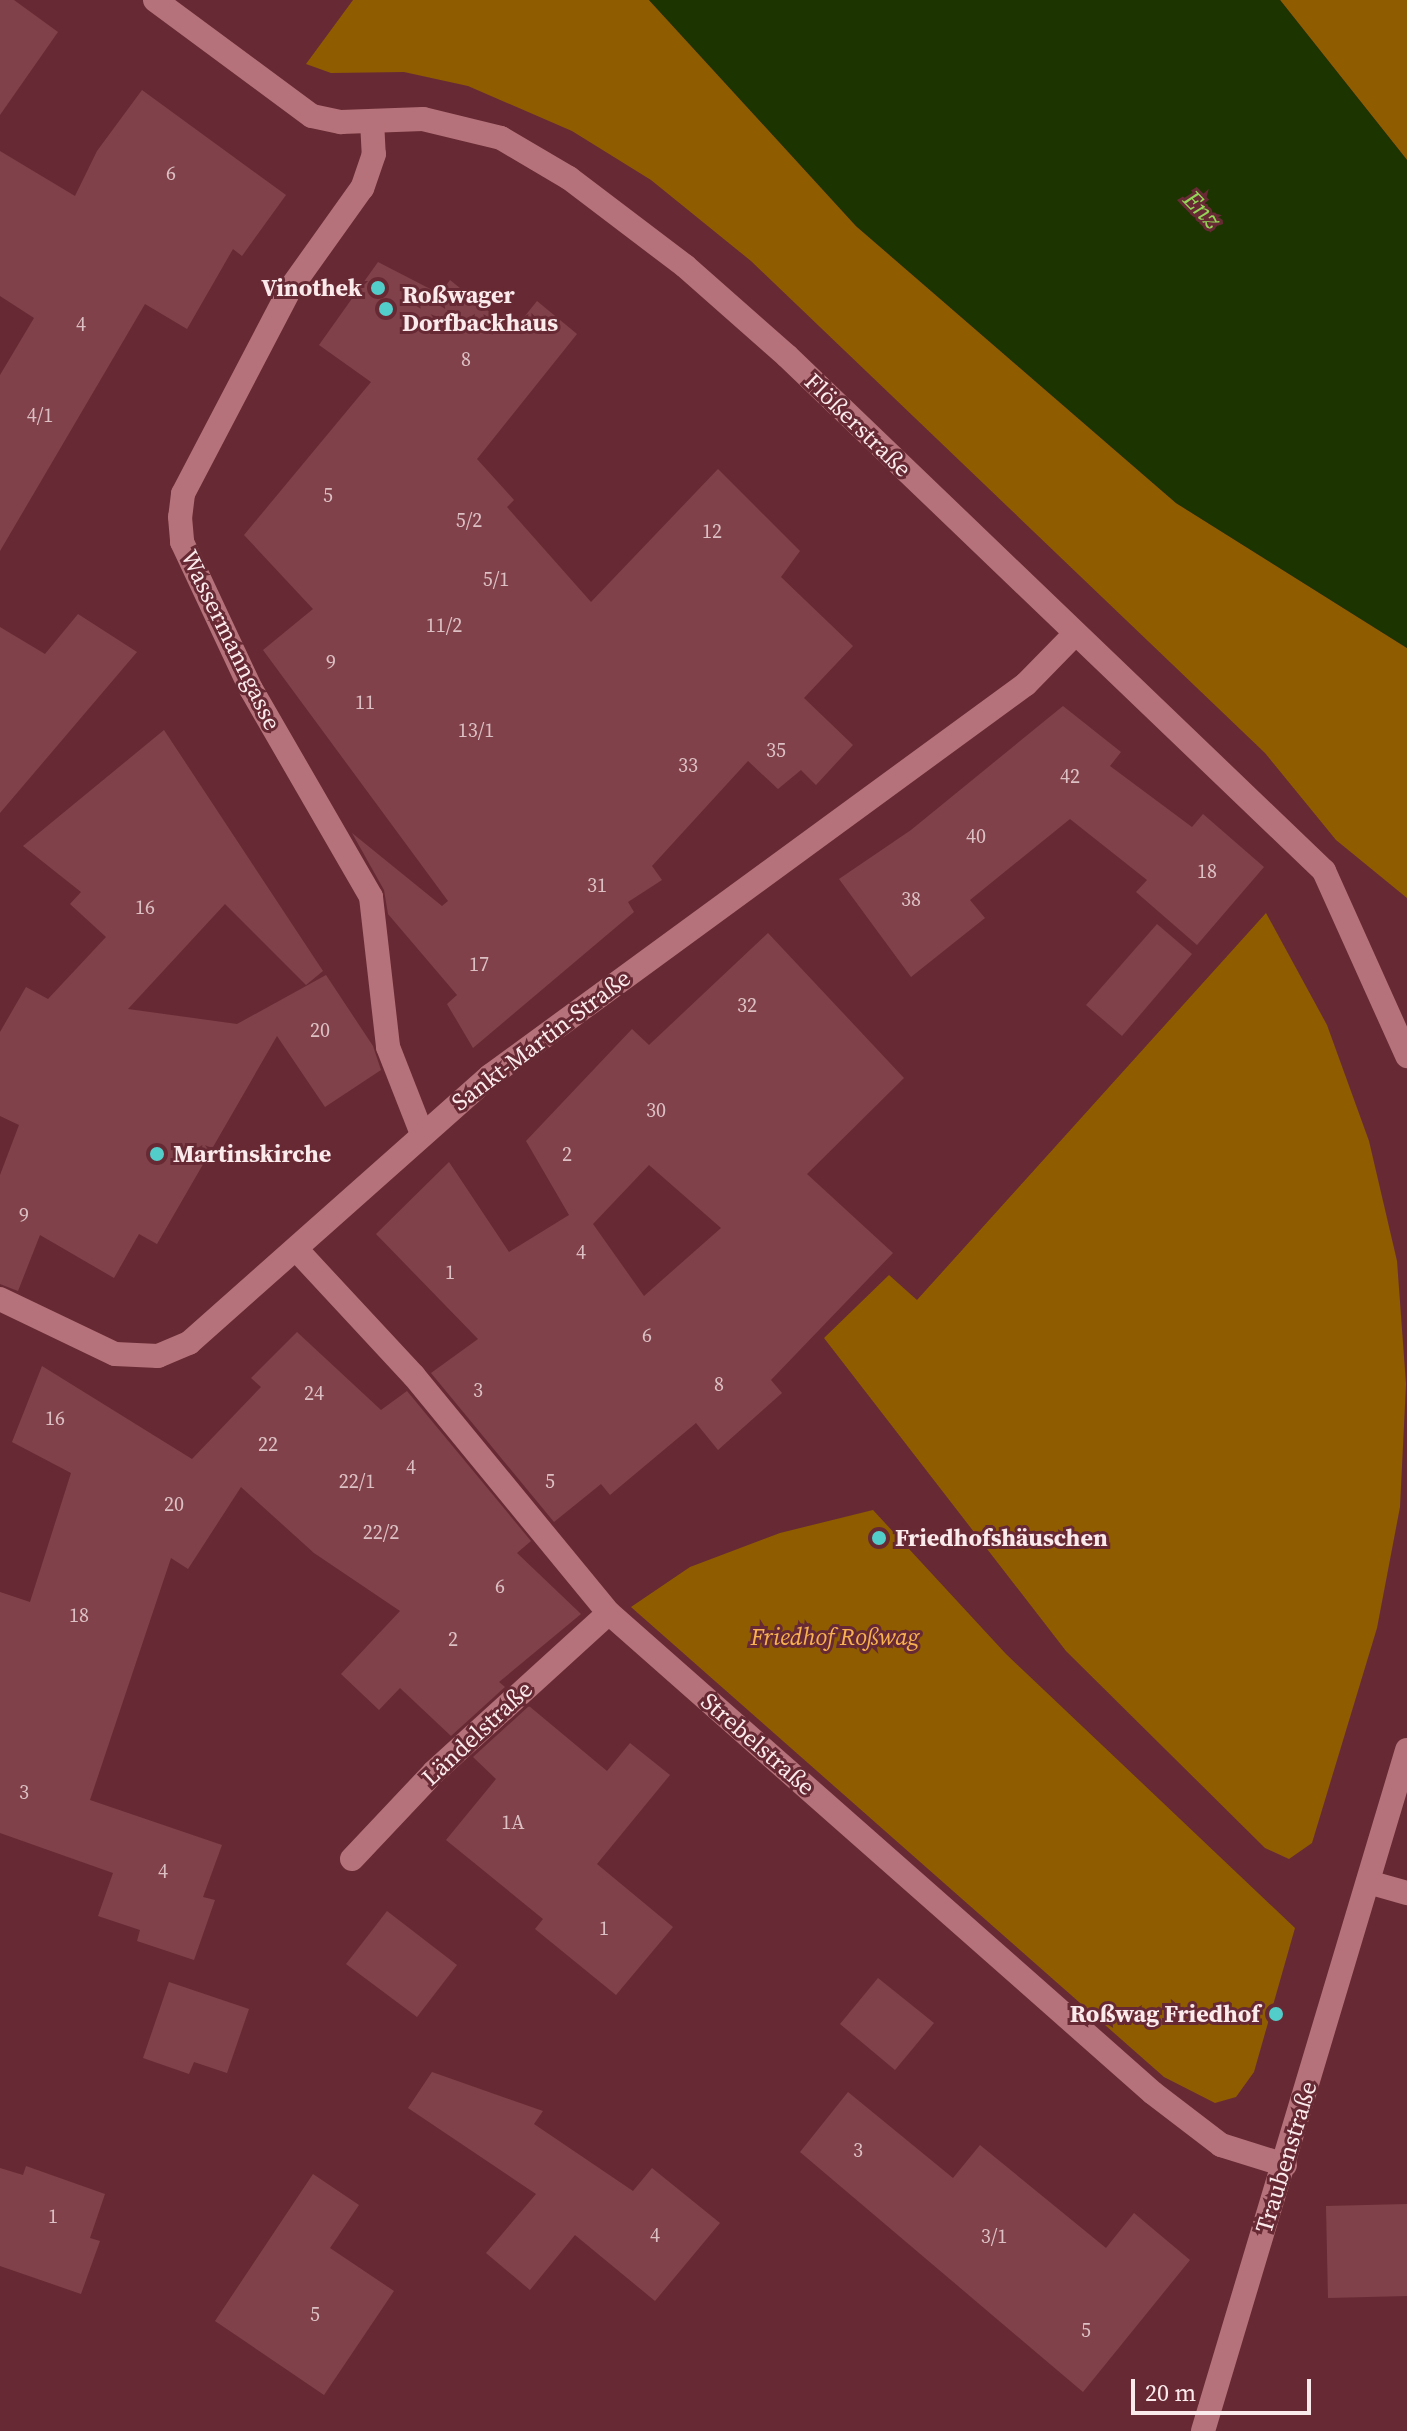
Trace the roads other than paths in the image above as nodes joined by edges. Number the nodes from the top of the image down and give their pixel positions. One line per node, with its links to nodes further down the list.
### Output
1 (155, 0): 2 (street, Flößerstraße)
2 (372, 121): 3 (street, Flößerstraße); 5 (street, Wassermanngasse)
3 (1074, 635): 4 (street, Flößerstraße); 5 (street, Sankt-Martin-Straße)
4 (1407, 1056)
5 (421, 1131): 6 (street, Sankt-Martin-Straße)
6 (296, 1249): 7 (street, Sankt-Martin-Straße); 8 (street, Strebelstraße)
7 (0, 1299)
8 (609, 1613): 10 (street, Ländelstraße); 13 (street, Strebelstraße)
9 (1407, 1750): 11 (street)
10 (352, 1859)
11 (1368, 1882): 12 (street); 13 (street, Traubenstraße)
12 (1407, 1893)
13 (1285, 2165): 14 (street, Traubenstraße)
14 (1203, 2431)

